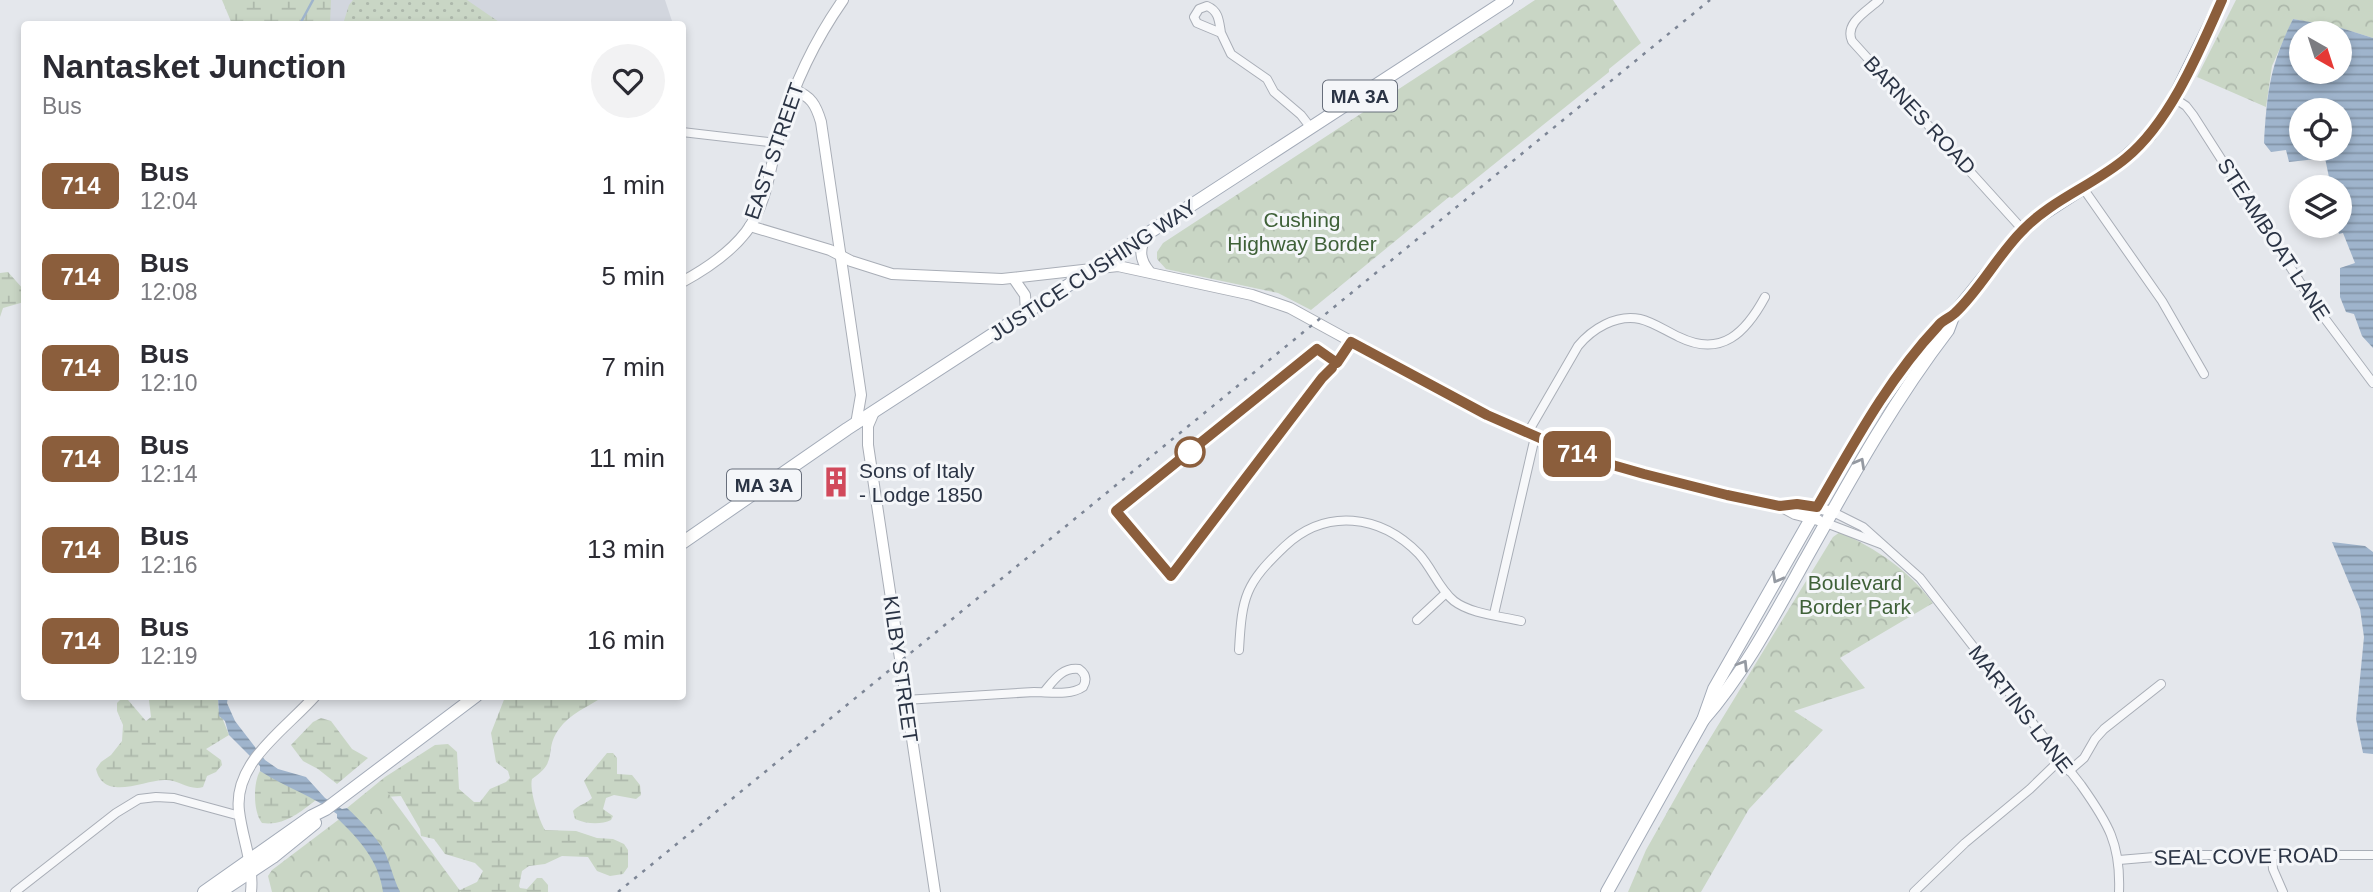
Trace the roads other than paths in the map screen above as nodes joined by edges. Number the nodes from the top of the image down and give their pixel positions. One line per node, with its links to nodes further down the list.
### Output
1 (843, 0): 6 (street, EAST STREET)
2 (1507, 0): 8 (main road, JUSTICE CUSHING WAY / MA 3A)
3 (1879, 0): 13 (street, BARNES ROAD)
4 (2222, 0): 7 (main road)
5 (1221, 33): 8 (street)
6 (794, 90): 10 (street, EAST STREET); 15 (street)
7 (2174, 98): 11 (main road); 24 (street, STEAMBOAT LANE)
8 (1311, 128): 14 (main road, JUSTICE CUSHING WAY / MA 3A)
9 (686, 132): 10 (street)
10 (777, 143): 12 (street, EAST STREET)
11 (2083, 188): 13 (main road); 23 (street)
12 (750, 226): 15 (street); 18 (street, EAST STREET)
13 (2023, 230): 22 (main road)
14 (1147, 235): 16 (main road, JUSTICE CUSHING WAY / MA 3A); 17 (street)
15 (839, 255): 19 (street); 25 (street)
16 (1098, 267): 17 (street); 19 (street); 21 (main road, JUSTICE CUSHING WAY / MA 3A)
17 (1149, 271): 28 (street)
18 (686, 279)
19 (1014, 279): 21 (street)
20 (1765, 297): 28 (street)
21 (1026, 313): 26 (main road, JUSTICE CUSHING WAY / MA 3A)
22 (1954, 314): 30 (main road); 31 (main road, one-way to 22)
23 (2204, 374)
24 (2373, 383)
25 (861, 395): 26 (street); 27 (street)
26 (878, 409): 27 (main road, JUSTICE CUSHING WAY / MA 3A); 29 (street, KILBY STREET)
27 (851, 426): 29 (street); 32 (main road, JUSTICE CUSHING WAY / MA 3A)
28 (1531, 435): 30 (street); 34 (street)
29 (868, 445): 42 (street, KILBY STREET)
30 (1814, 513): 31 (street); 43 (main road, one-way to 43)
31 (1829, 517): 43 (main road, one-way to 31); 44 (street, MARTINS LANE)
32 (686, 540)
33 (1446, 593): 34 (street); 35 (street); 37 (street)
34 (1494, 614): 36 (street)
35 (1417, 620)
36 (1521, 621)
37 (1239, 650)
38 (2161, 684): 45 (street)
39 (1044, 692): 39 (street); 42 (street)
40 (311, 700): 46 (street)
41 (471, 700): 50 (main road)
42 (905, 700): 55 (street, KILBY STREET)
43 (1703, 720): 56 (main road)
44 (2061, 760): 45 (street, MARTINS LANE); 57 (street)
45 (2069, 771): 49 (street, MARTINS LANE)
46 (240, 816): 50 (street); 51 (street)
47 (2272, 855): 48 (street, SEAL COVE ROAD); 49 (street, SEAL COVE ROAD); 59 (street)
48 (2373, 855)
49 (2119, 860): 58 (street, MARTINS LANE)
50 (250, 866): 52 (main road); 53 (main road); 54 (street)
51 (15, 892)
52 (204, 892)
53 (220, 892)
54 (251, 892)
55 (935, 892)
56 (1606, 892)
57 (1914, 892)
58 (2119, 892)
59 (2283, 892)

